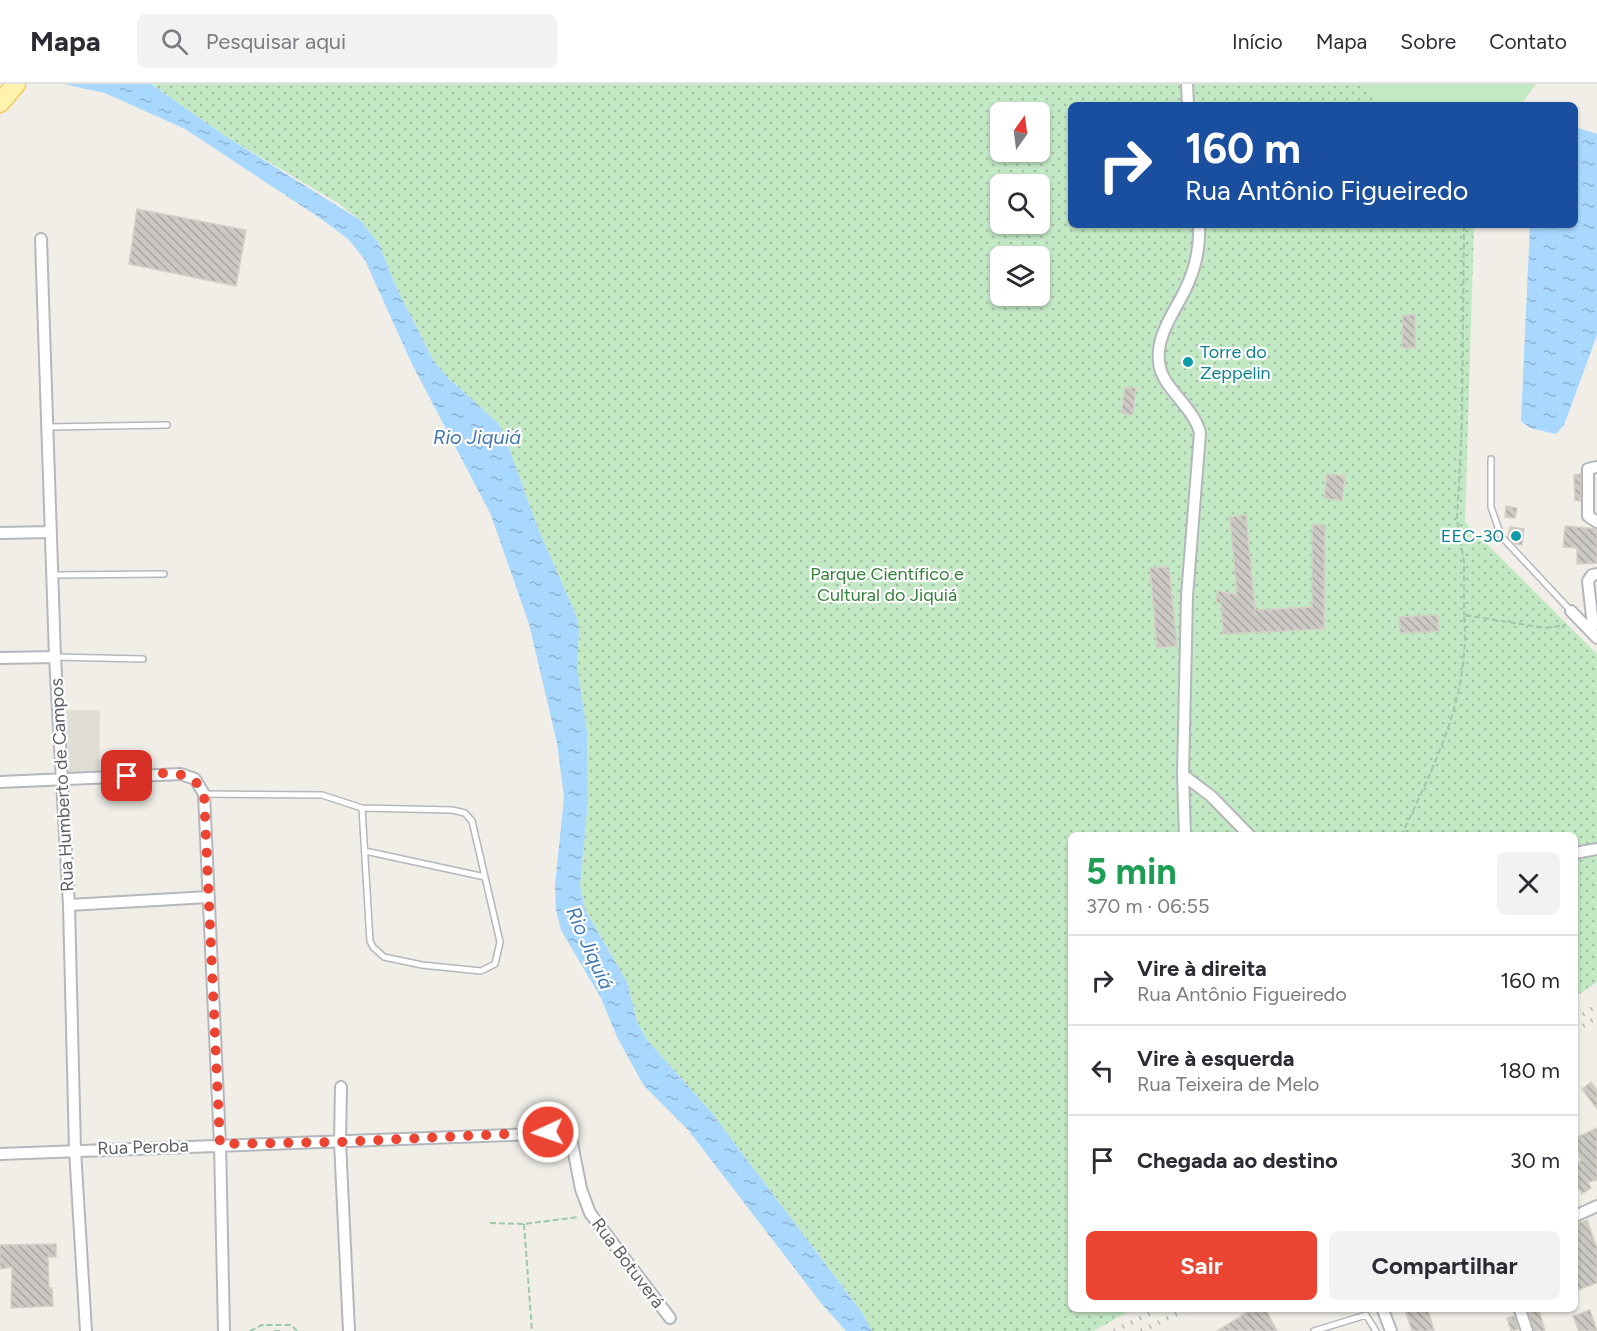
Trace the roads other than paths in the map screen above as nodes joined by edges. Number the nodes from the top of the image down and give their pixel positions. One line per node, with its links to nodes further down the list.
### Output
1 (16, 84): 4 (main road)
2 (1187, 84): 3 (street)
3 (1188, 102)
4 (0, 103)
5 (1199, 228): 23 (street)
6 (41, 239): 8 (street, Rua Humberto de Campos)
7 (167, 425): 8 (lane)
8 (48, 427): 12 (street, Rua Humberto de Campos)
9 (1491, 459): 17 (lane)
10 (1597, 467): 11 (street)
11 (1597, 522)
12 (51, 532): 13 (street); 16 (street, Rua Humberto de Campos)
13 (0, 533)
14 (164, 574): 16 (lane)
15 (1597, 574): 18 (street)
16 (53, 575): 20 (street, Rua Humberto de Campos)
17 (1571, 611): 18 (street)
18 (1589, 625): 19 (street)
19 (1597, 639)
20 (55, 657): 21 (street); 22 (lane); 24 (street, Rua Humberto de Campos)
21 (0, 658)
22 (143, 659)
23 (1183, 775): 28 (street); 29 (street)
24 (62, 779): 25 (street); 26 (street); 35 (street, Rua Humberto de Campos)
25 (0, 782)
26 (204, 794): 27 (lane); 34 (street)
27 (362, 808): 31 (lane); 33 (lane)
28 (1185, 832)
29 (1246, 832)
30 (1597, 849): 32 (street)
31 (365, 851): 33 (lane); 33 (lane)
32 (1578, 852)
33 (485, 877)
34 (209, 897): 35 (street); 39 (street)
35 (69, 905): 40 (street, Rua Humberto de Campos)
36 (341, 1087): 38 (street)
37 (571, 1138): 38 (street, Rua Peroba); 46 (street, Rua Botuverá)
38 (340, 1142): 39 (street, Rua Peroba); 49 (street)
39 (220, 1144): 40 (street, Rua Peroba); 48 (street)
40 (75, 1150): 41 (street, Rua Peroba); 47 (street, Rua Humberto de Campos)
41 (0, 1154)
42 (1597, 1206): 43 (street)
43 (1578, 1215)
44 (1384, 1312): 52 (street)
45 (1521, 1312): 53 (street)
46 (670, 1318)
47 (86, 1331)
48 (224, 1331)
49 (350, 1331)
50 (1314, 1331): 51 (lane)
51 (1376, 1331)
52 (1390, 1331)
53 (1527, 1331)

